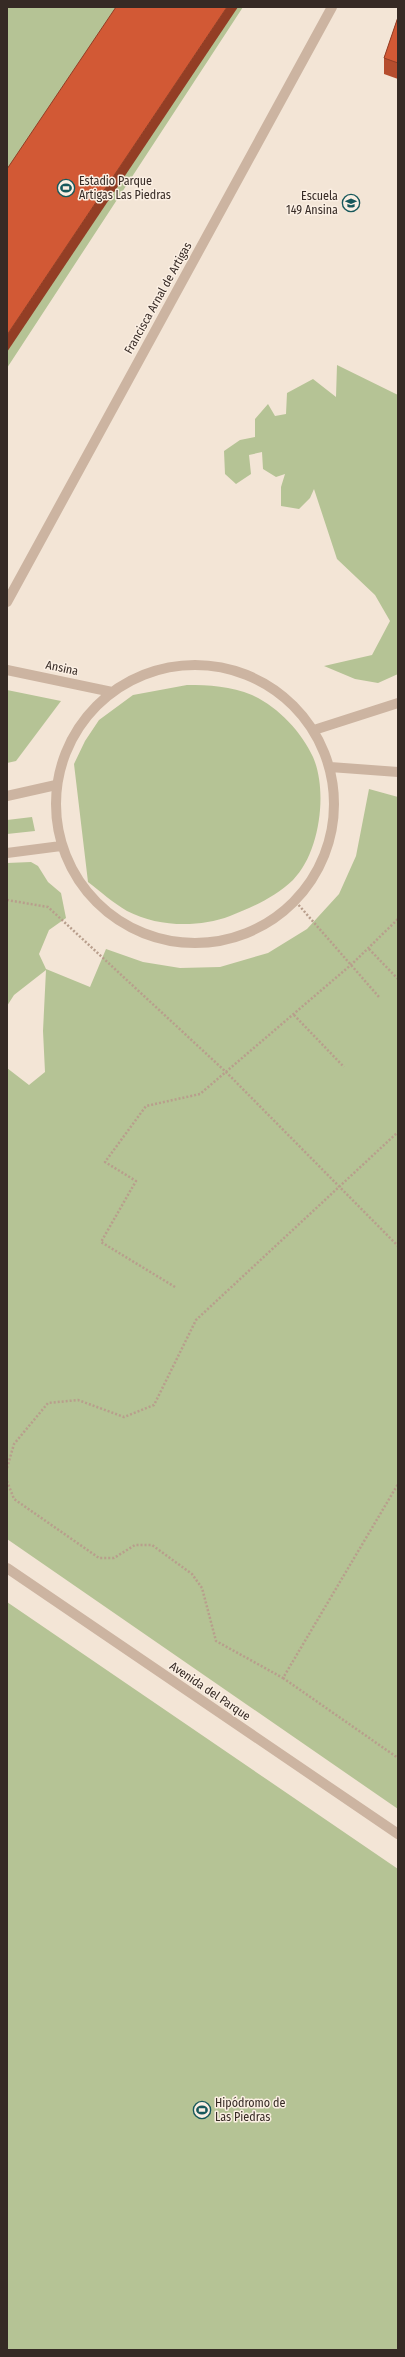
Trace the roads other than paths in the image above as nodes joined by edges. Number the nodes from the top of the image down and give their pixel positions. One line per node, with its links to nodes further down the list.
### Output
1 (332, 7): 2 (street, Francisca Arnal de Artigas)
2 (7, 602)
3 (7, 670): 4 (street, Ansina)
4 (112, 692): 6 (street); 9 (street)
5 (398, 703): 6 (street)
6 (314, 730): 7 (street)
7 (330, 767): 8 (street); 11 (street)
8 (398, 772)
9 (56, 785): 10 (street); 11 (street)
10 (7, 796)
11 (61, 846): 12 (street)
12 (7, 853)
13 (7, 1568): 14 (street, Avenida del Parque)
14 (398, 1834)

